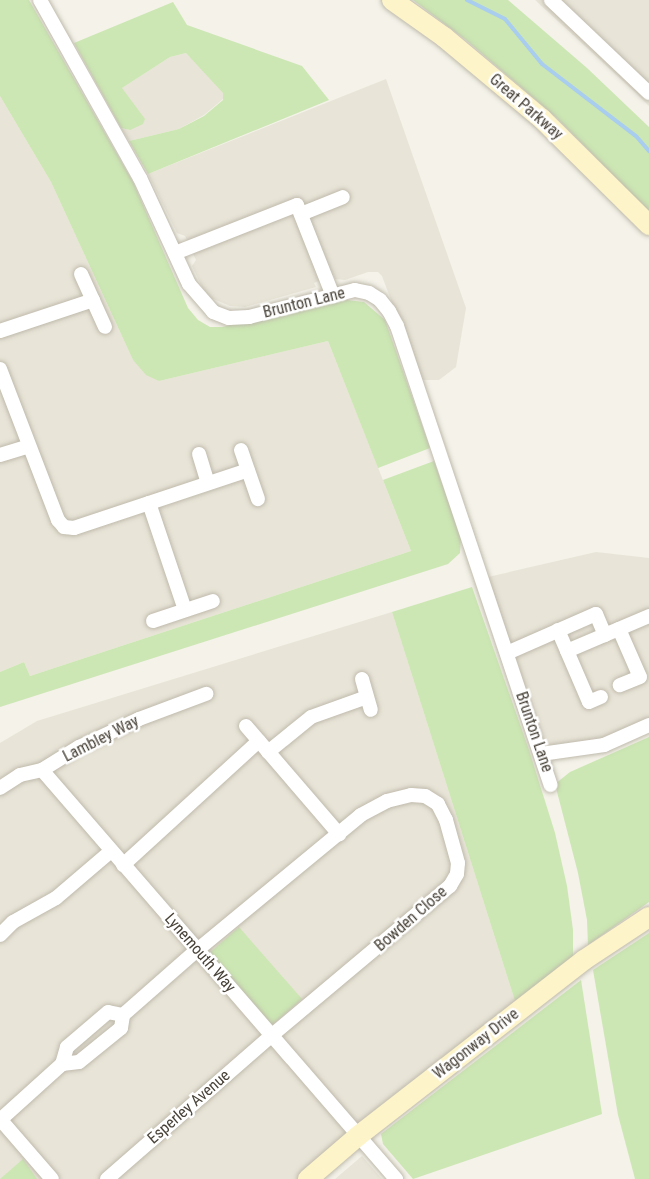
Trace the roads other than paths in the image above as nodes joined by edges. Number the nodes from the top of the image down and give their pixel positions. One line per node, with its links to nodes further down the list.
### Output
1 (40, 0): 8 (street, Brunton Lane)
2 (392, 0): 7 (street, Great Parkway)
3 (551, 0): 4 (street)
4 (649, 93)
5 (343, 197): 6 (street)
6 (301, 214): 8 (street); 10 (street)
7 (649, 225)
8 (175, 253): 10 (street, Brunton Lane)
9 (81, 274): 11 (street)
10 (333, 296): 31 (street, Brunton Lane)
11 (93, 300): 12 (street); 13 (street)
12 (105, 327)
13 (0, 331)
14 (0, 369): 15 (street)
15 (29, 446): 18 (street); 22 (street)
16 (241, 450): 19 (street)
17 (199, 454): 20 (street)
18 (0, 455)
19 (248, 470): 20 (street); 21 (street)
20 (208, 483): 22 (street)
21 (258, 499)
22 (149, 503): 24 (street)
23 (213, 601): 24 (street)
24 (185, 610): 26 (street)
25 (649, 616): 27 (street)
26 (153, 621)
27 (619, 629): 29 (street); 33 (street)
28 (558, 630): 29 (street); 30 (street); 31 (street)
29 (605, 635): 30 (street)
30 (567, 651): 35 (street)
31 (507, 652): 40 (street, Brunton Lane)
32 (362, 679): 39 (street)
33 (620, 685)
34 (206, 694): 41 (street, Lambley Way)
35 (601, 697)
36 (649, 725): 40 (street)
37 (246, 726): 38 (street)
38 (259, 741): 39 (street); 46 (street)
39 (268, 752): 44 (street)
40 (541, 754): 42 (street, Brunton Lane)
41 (42, 770): 43 (street, Lambley Way); 45 (street, Lynemouth Way)
42 (551, 785)
43 (0, 788)
44 (339, 834): 49 (street, Bowden Close); 51 (street, Bowden Close)
45 (111, 851): 46 (street, Lynemouth Way); 48 (street)
46 (123, 865): 49 (street, Lynemouth Way)
47 (649, 917): 54 (street, Wagonway Drive)
48 (0, 935)
49 (196, 950): 50 (street, Bowden Close); 51 (street, Lynemouth Way)
50 (123, 1015): 52 (street); 52 (street)
51 (271, 1036): 54 (street, Lynemouth Way); 56 (street, Esperley Avenue)
52 (62, 1065): 53 (street)
53 (0, 1119): 55 (street)
54 (358, 1136): 57 (street, Wagonway Drive); 58 (street, Lynemouth Way)
55 (52, 1179)
56 (107, 1179)
57 (308, 1179)
58 (396, 1179)

